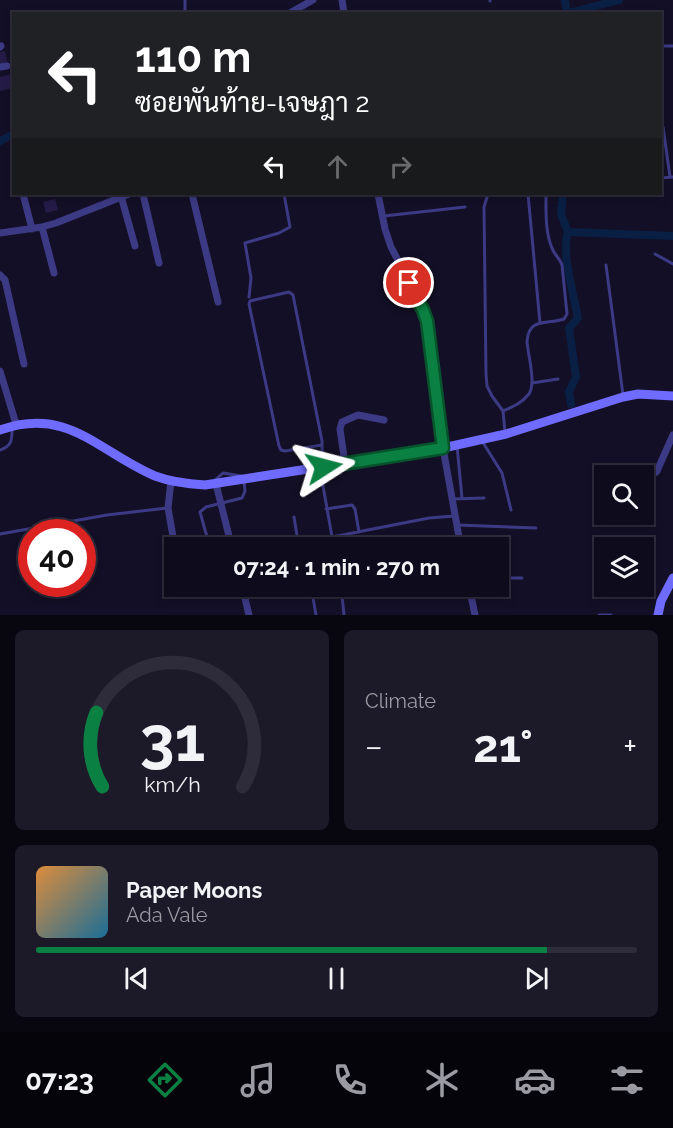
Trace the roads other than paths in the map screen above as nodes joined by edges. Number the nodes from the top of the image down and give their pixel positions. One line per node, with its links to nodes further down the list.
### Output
1 (313, 0): 2 (street)
2 (292, 12)
3 (663, 127): 4 (lane)
4 (671, 177)
5 (23, 195): 18 (street)
6 (125, 195): 14 (street)
7 (143, 195): 22 (street)
8 (192, 195): 28 (street)
9 (284, 195): 27 (lane)
10 (378, 195): 16 (street)
11 (488, 195): 36 (lane)
12 (528, 195): 29 (lane)
13 (546, 195): 29 (lane)
14 (121, 196): 17 (street); 20 (street)
15 (465, 207): 16 (lane)
16 (382, 216): 45 (street)
17 (42, 227): 18 (street); 25 (street)
18 (32, 229): 19 (street)
19 (0, 233)
20 (135, 246)
21 (655, 254): 23 (lane)
22 (159, 263)
23 (673, 264)
24 (606, 265): 35 (lane)
25 (54, 273)
26 (0, 275): 30 (street)
27 (249, 297)
28 (218, 302)
29 (540, 323): 33 (lane)
30 (24, 364)
31 (0, 371): 38 (street)
32 (558, 379): 33 (lane)
33 (532, 383): 36 (lane)
34 (673, 396): 35 (street)
35 (623, 397): 40 (street)
36 (503, 411): 40 (lane)
37 (384, 420): 47 (street)
38 (14, 425): 39 (street); 46 (lane); 51 (street)
39 (0, 430)
40 (506, 434): 42 (street)
41 (673, 435): 49 (street)
42 (481, 440): 44 (street); 59 (lane)
43 (322, 445): 43 (lane); 48 (lane)
44 (456, 445): 45 (street); 53 (lane)
45 (443, 448): 47 (street); 55 (street)
46 (0, 450)
47 (345, 464): 48 (street)
48 (322, 467): 50 (street); 58 (lane)
49 (654, 474)
50 (243, 480): 52 (street); 56 (lane)
51 (171, 481): 52 (street); 57 (street)
52 (214, 484): 56 (street)
53 (462, 498): 54 (lane); 55 (lane)
54 (484, 498)
55 (451, 500): 61 (street)
56 (221, 502): 67 (lane); 68 (street)
57 (168, 508): 65 (lane); 66 (street)
58 (326, 509): 64 (lane); 70 (lane)
59 (511, 510)
60 (294, 516): 69 (lane)
61 (454, 516): 62 (street); 64 (lane)
62 (456, 525): 63 (lane); 71 (street)
63 (536, 528)
64 (359, 532): 70 (lane)
65 (0, 534)
66 (173, 537)
67 (207, 537)
68 (230, 537)
69 (298, 537)
70 (332, 537)
71 (458, 537)
72 (509, 578): 73 (lane)
73 (522, 578)
74 (673, 578): 75 (street)
75 (669, 592): 86 (street)
76 (245, 597): 80 (street)
77 (313, 597): 81 (lane)
78 (342, 597): 82 (lane)
79 (471, 597): 83 (street)
80 (249, 615)
81 (316, 615)
82 (344, 615)
83 (475, 615)
84 (599, 615): 85 (lane)
85 (611, 615)
86 (658, 615)

